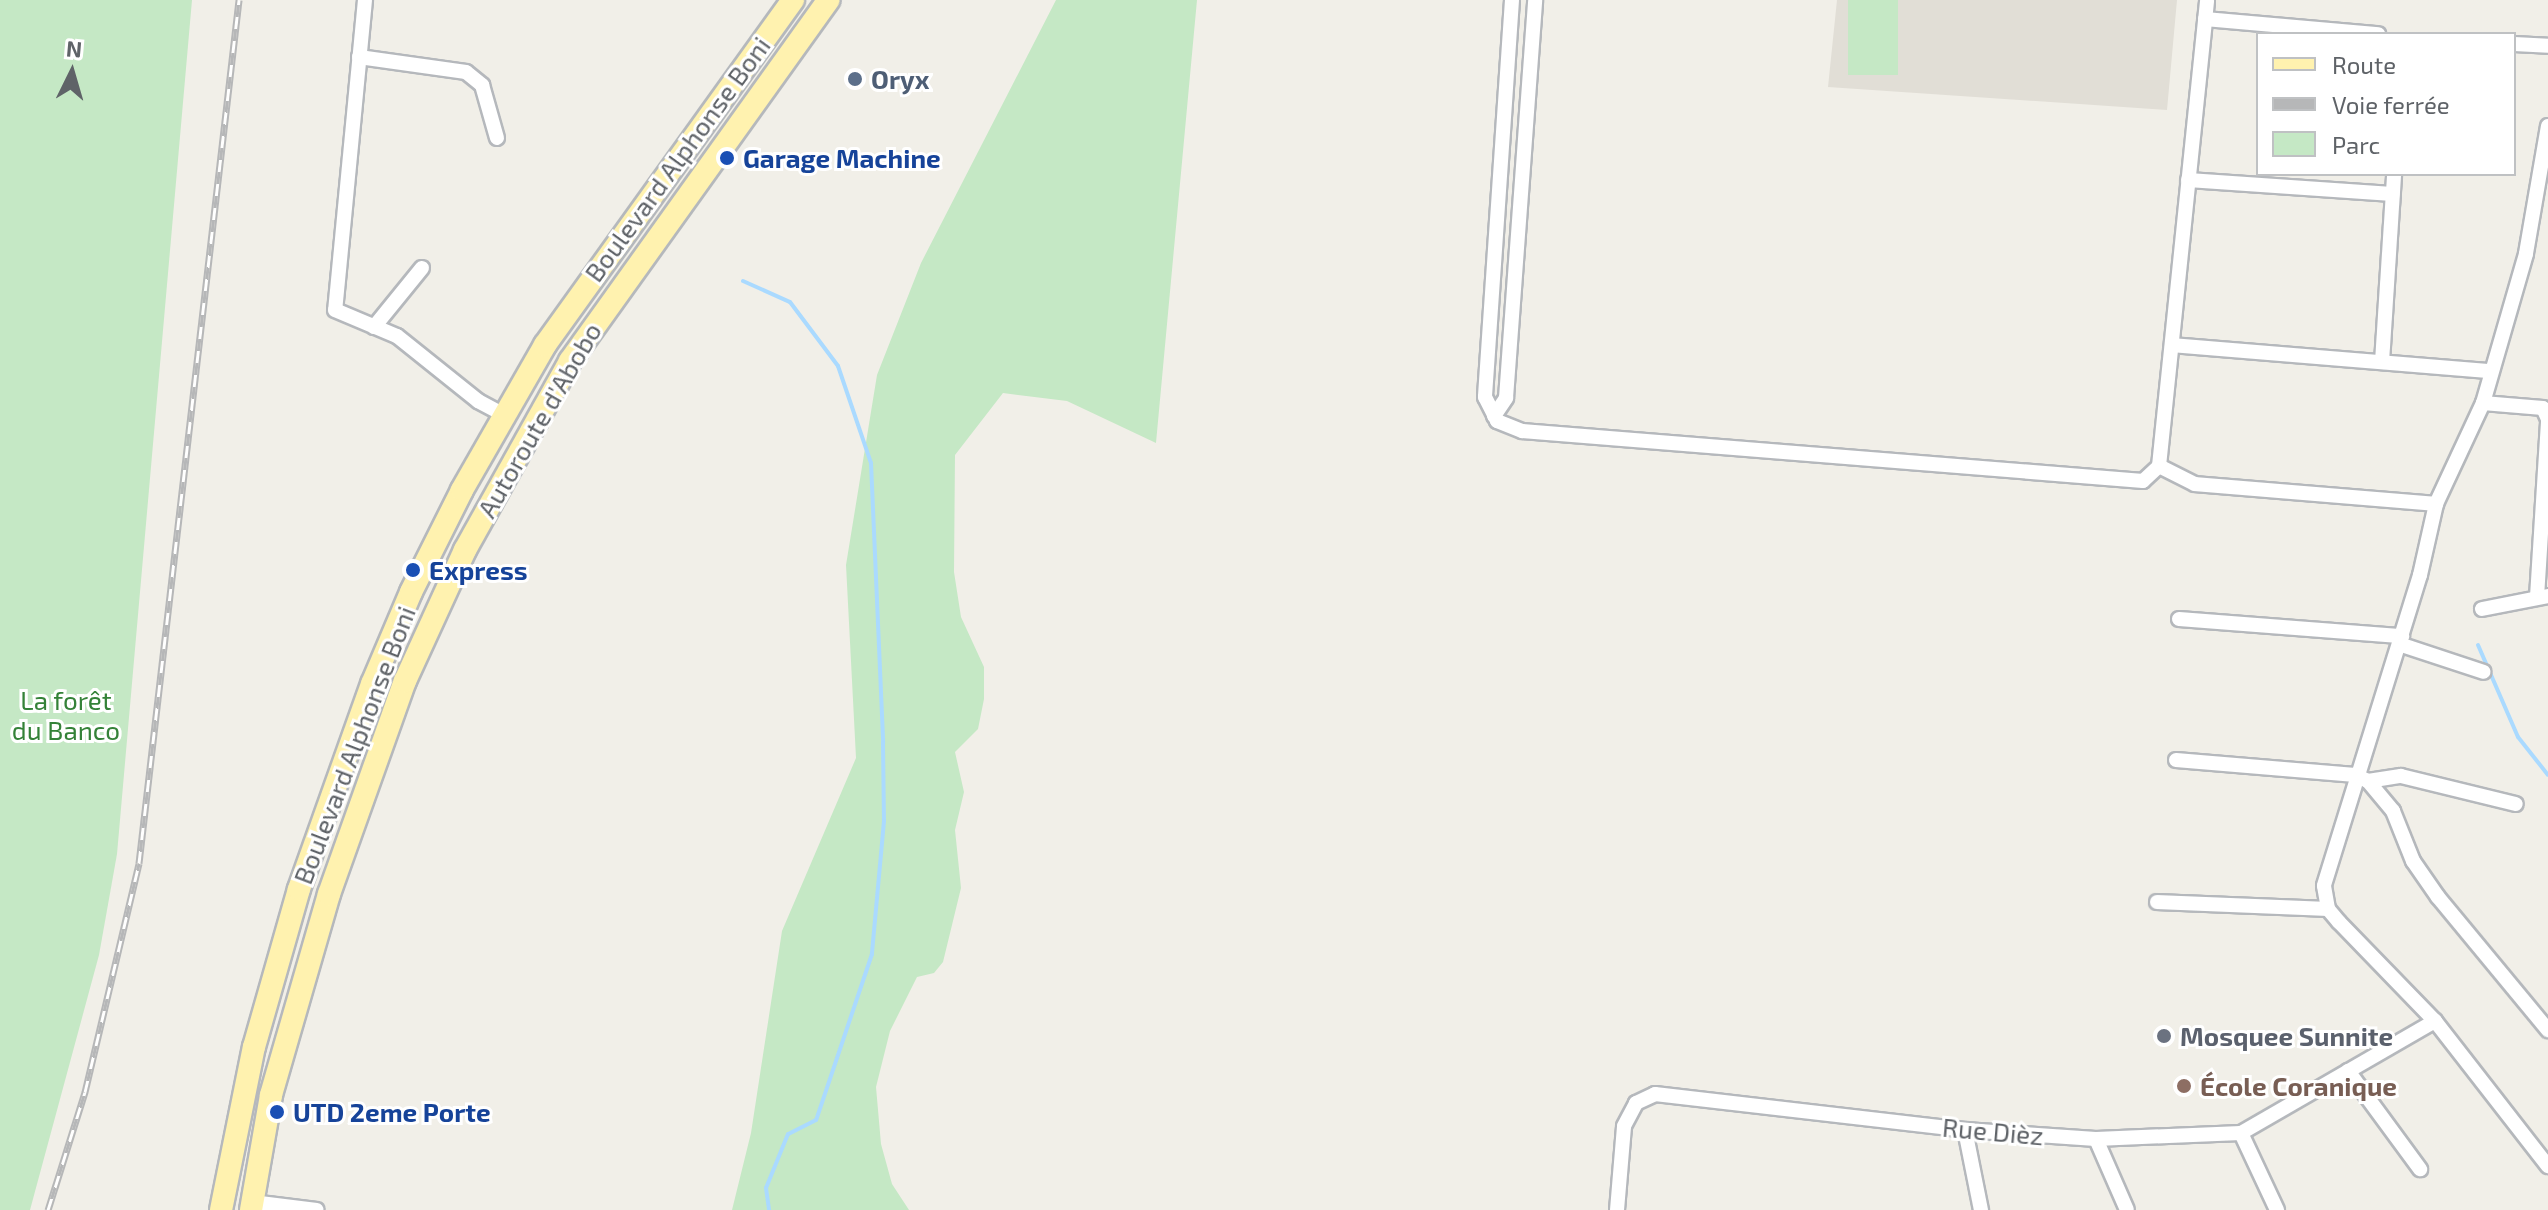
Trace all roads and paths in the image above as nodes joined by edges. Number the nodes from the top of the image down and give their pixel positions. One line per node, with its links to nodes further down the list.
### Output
1 (365, 0): 11 (street)
2 (793, 0): 23 (main road, Boulevard Alphonse Boni)
3 (828, 0): 46 (main road, Autoroute d'Abobo)
4 (1512, 0): 24 (street)
5 (1535, 0): 24 (street)
6 (2207, 0): 7 (street)
7 (2205, 19): 8 (street); 15 (street)
8 (2355, 32)
9 (2516, 44): 10 (street)
10 (2548, 46)
11 (359, 57): 13 (street); 18 (street)
12 (2548, 126): 21 (street)
13 (497, 138)
14 (2394, 176): 16 (street)
15 (2188, 180): 16 (street); 19 (street)
16 (2393, 194): 20 (street)
17 (422, 268): 18 (street)
18 (374, 327): 23 (street)
19 (2172, 345): 20 (street); 26 (street)
20 (2382, 362): 21 (street)
21 (2490, 371): 22 (street)
22 (2483, 403): 25 (street); 27 (street)
23 (504, 415): 48 (main road, Boulevard Alphonse Boni)
24 (1494, 416): 26 (street)
25 (2548, 420): 28 (street)
26 (2159, 466): 27 (street)
27 (2436, 504): 31 (street)
28 (2542, 596): 29 (street)
29 (2482, 609)
30 (2179, 619): 31 (street)
31 (2400, 640): 32 (street); 34 (street)
32 (2484, 672)
33 (2176, 760): 34 (street)
34 (2362, 778): 35 (street); 37 (street); 39 (street)
35 (2516, 804)
36 (2157, 902): 37 (street)
37 (2328, 909): 38 (street)
38 (2435, 1021): 40 (street, Rue Dièz); 44 (street)
39 (2548, 1030)
40 (2348, 1071): 42 (street, Rue Dièz); 45 (street)
41 (1965, 1130): 43 (street, Rue Dièz); 49 (street, Rue Dièz); 50 (street)
42 (2241, 1133): 43 (street, Rue Dièz); 52 (street)
43 (2096, 1139): 51 (street)
44 (2548, 1166)
45 (2420, 1169)
46 (251, 1206): 47 (street)
47 (315, 1208)
48 (221, 1210)
49 (1617, 1210)
50 (1981, 1210)
51 (2127, 1210)
52 (2277, 1210)

